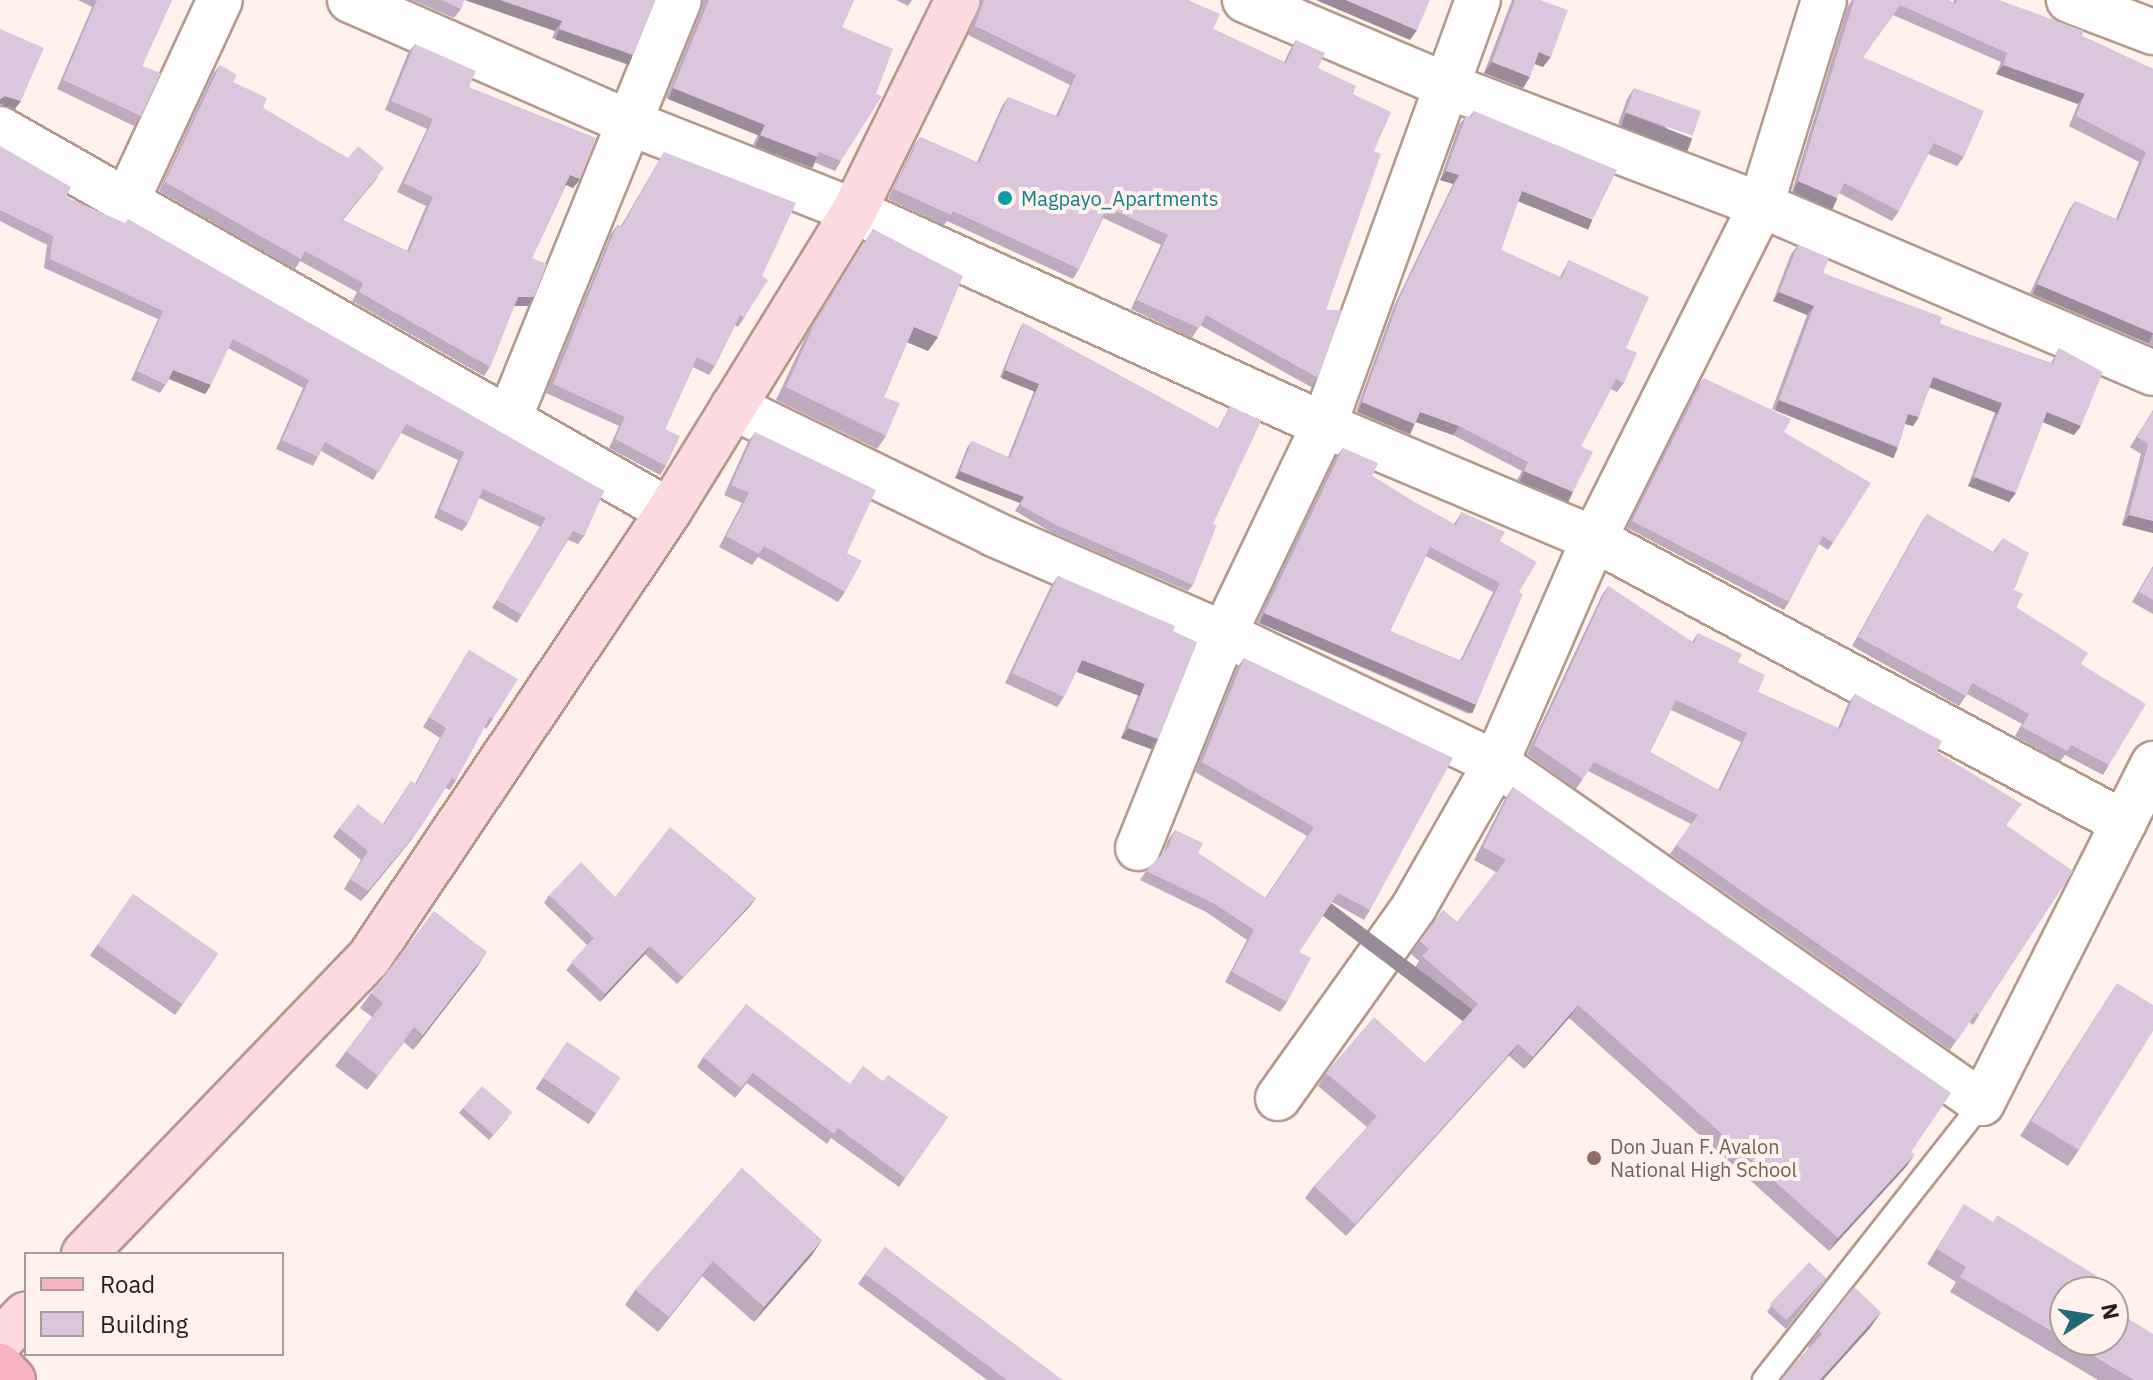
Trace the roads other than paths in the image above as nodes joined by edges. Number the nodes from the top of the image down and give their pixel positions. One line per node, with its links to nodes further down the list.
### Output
1 (220, 0): 13 (street)
2 (350, 0): 11 (street)
3 (679, 0): 11 (street)
4 (958, 0): 15 (street)
5 (1245, 0): 10 (street)
6 (1478, 0): 10 (street)
7 (1824, 0): 14 (street)
8 (2069, 0): 9 (street)
9 (2153, 32)
10 (1450, 87): 14 (street); 19 (street)
11 (628, 122): 15 (street); 18 (street)
12 (0, 129): 13 (street)
13 (128, 198): 18 (street)
14 (1761, 205): 16 (street); 21 (street)
15 (854, 211): 17 (street); 19 (street)
16 (2153, 373)
17 (733, 407): 20 (street); 22 (street)
18 (508, 421): 20 (street)
19 (1324, 425): 21 (street); 22 (street)
20 (669, 511): 29 (street)
21 (1594, 539): 23 (street); 25 (street)
22 (1224, 634): 23 (street); 26 (street)
23 (1496, 763): 27 (street); 28 (street)
24 (2153, 764): 25 (street)
25 (2124, 823): 28 (street)
26 (1138, 848)
27 (1278, 1098)
28 (1982, 1103): 34 (lane)
29 (86, 1252)
30 (24, 1316): 31 (street)
31 (0, 1341)
32 (0, 1366): 33 (main road)
33 (13, 1380)
34 (1764, 1380)

